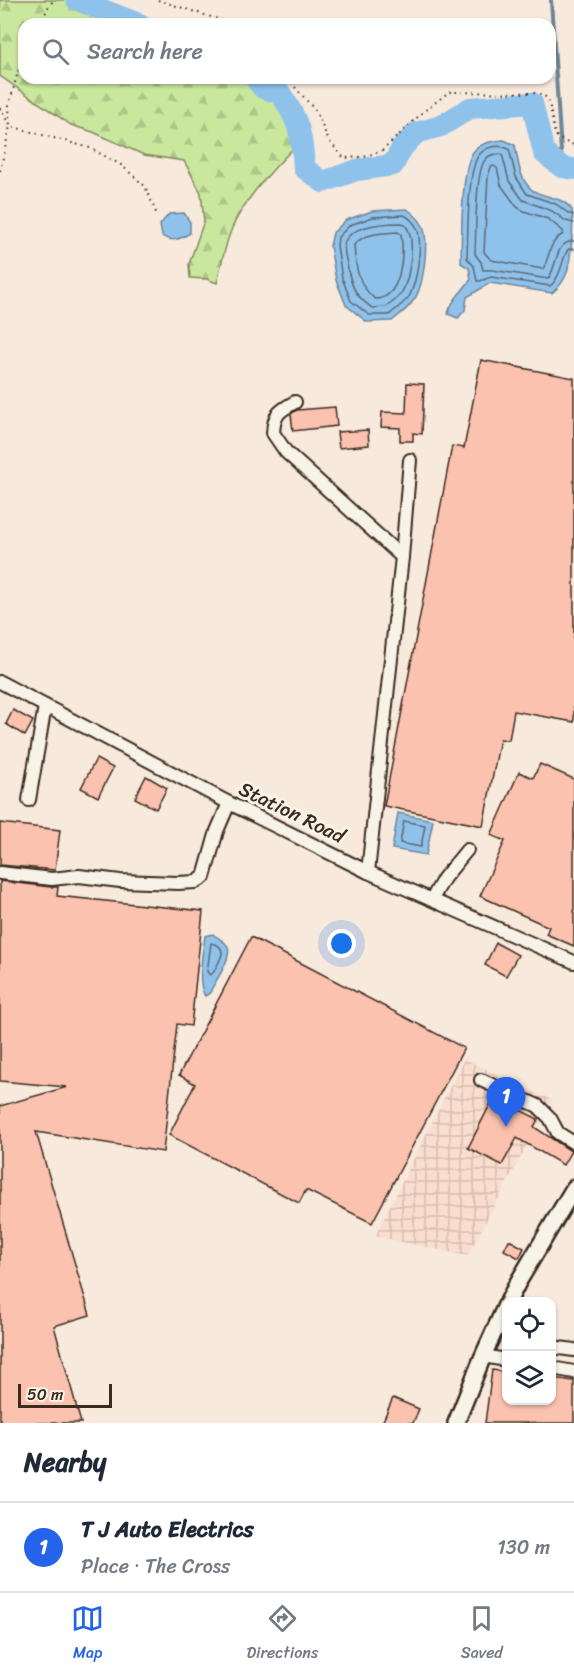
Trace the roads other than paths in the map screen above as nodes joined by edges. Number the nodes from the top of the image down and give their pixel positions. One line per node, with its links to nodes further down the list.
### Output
1 (295, 402): 3 (street)
2 (410, 460): 3 (street)
3 (402, 557): 9 (street)
4 (0, 682): 5 (street, Station Road)
5 (45, 706): 6 (street); 7 (street, Station Road)
6 (29, 800)
7 (229, 803): 9 (street, Station Road); 10 (street)
8 (467, 850): 11 (street)
9 (368, 872): 11 (street, Station Road)
10 (0, 873)
11 (432, 899): 12 (street, Station Road)
12 (574, 962)
13 (481, 1080): 14 (street)
14 (574, 1143)
15 (574, 1188): 16 (main road)
16 (510, 1297)
17 (502, 1333): 20 (main road)
18 (556, 1348): 19 (street)
19 (574, 1350)
20 (498, 1357): 23 (main road)
21 (556, 1369): 22 (street)
22 (574, 1372)
23 (456, 1423)

